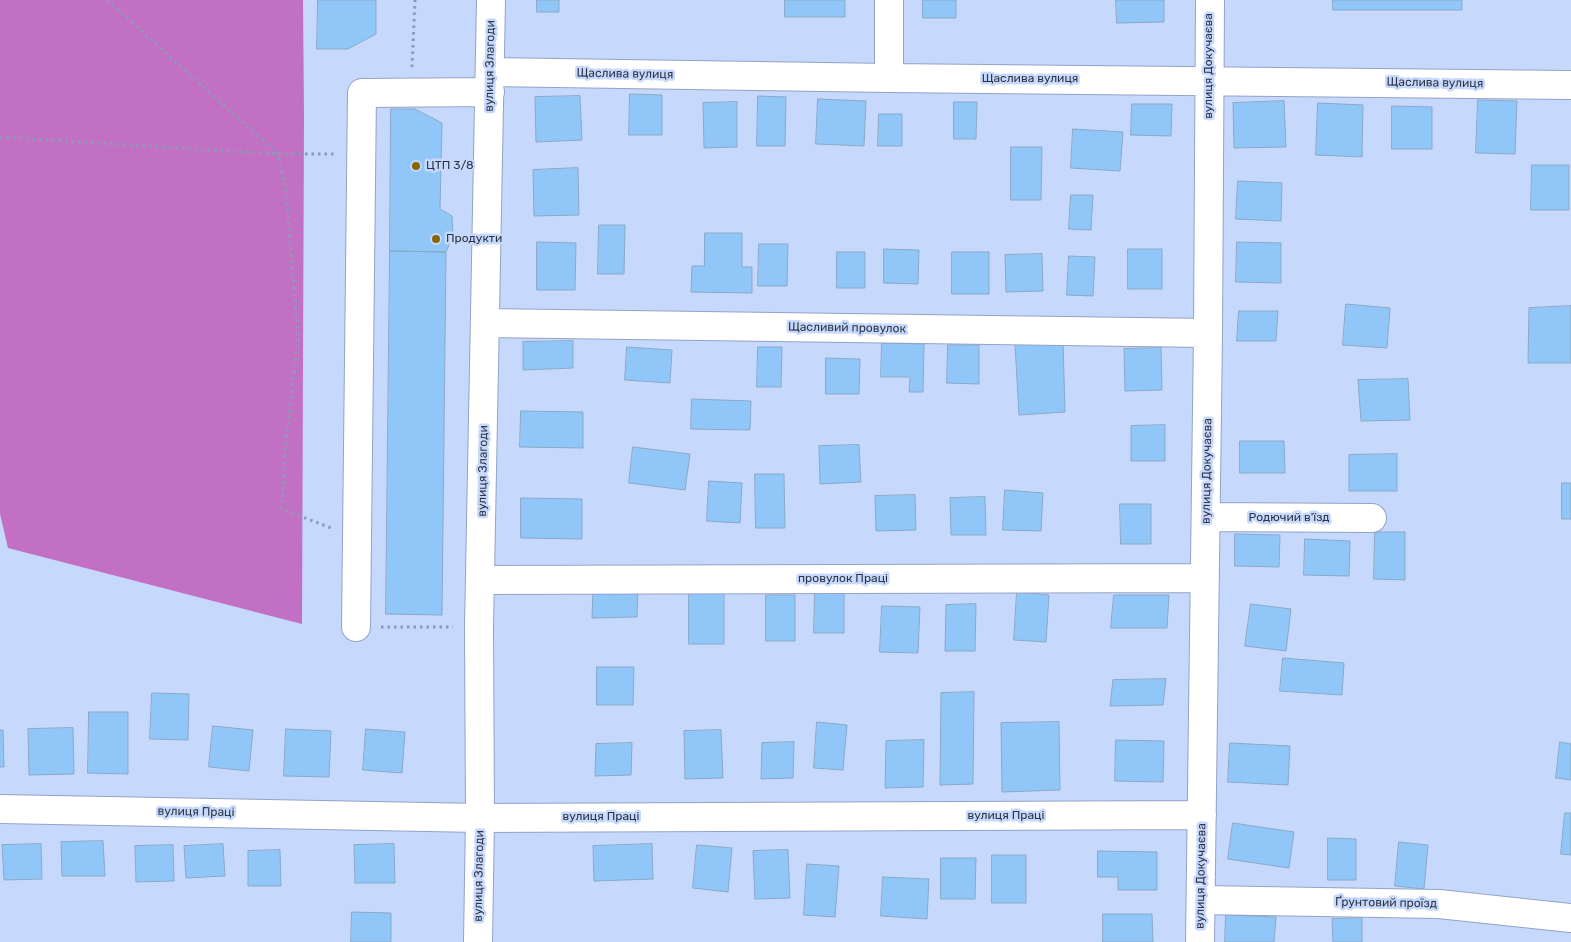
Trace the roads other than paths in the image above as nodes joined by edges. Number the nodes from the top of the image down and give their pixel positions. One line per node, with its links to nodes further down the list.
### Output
1 (491, 0): 6 (street, вулиця Злагоди)
2 (889, 0): 4 (street)
3 (1210, 0): 5 (street, вулиця Докучаєва)
4 (888, 78): 5 (street, Щаслива вулиця); 6 (street, Щаслива вулиця)
5 (1209, 80): 7 (street, Щаслива вулиця); 9 (street, вулиця Докучаєва)
6 (490, 82): 8 (street, вулиця Злагоди); 14 (street, Щаслива вулиця)
7 (1571, 85)
8 (486, 323): 9 (street, Щасливий провулок); 13 (street, вулиця Злагоди)
9 (1208, 333): 10 (street, вулиця Докучаєва)
10 (1206, 517): 11 (street, Родючий в'їзд); 12 (street, вулиця Докучаєва)
11 (1372, 518)
12 (1205, 578): 13 (street, провулок Праці); 16 (street, вулиця Докучаєва)
13 (481, 580): 17 (street, вулиця Злагоди)
14 (356, 626)
15 (0, 809): 17 (street, вулиця Праці)
16 (1202, 816): 17 (street, вулиця Праці); 18 (street, вулиця Докучаєва)
17 (480, 818): 20 (street, вулиця Злагоди)
18 (1201, 900): 19 (street, Ґрунтовий проїзд); 21 (street, вулиця Докучаєва)
19 (1571, 918)
20 (478, 942)
21 (1200, 942)

